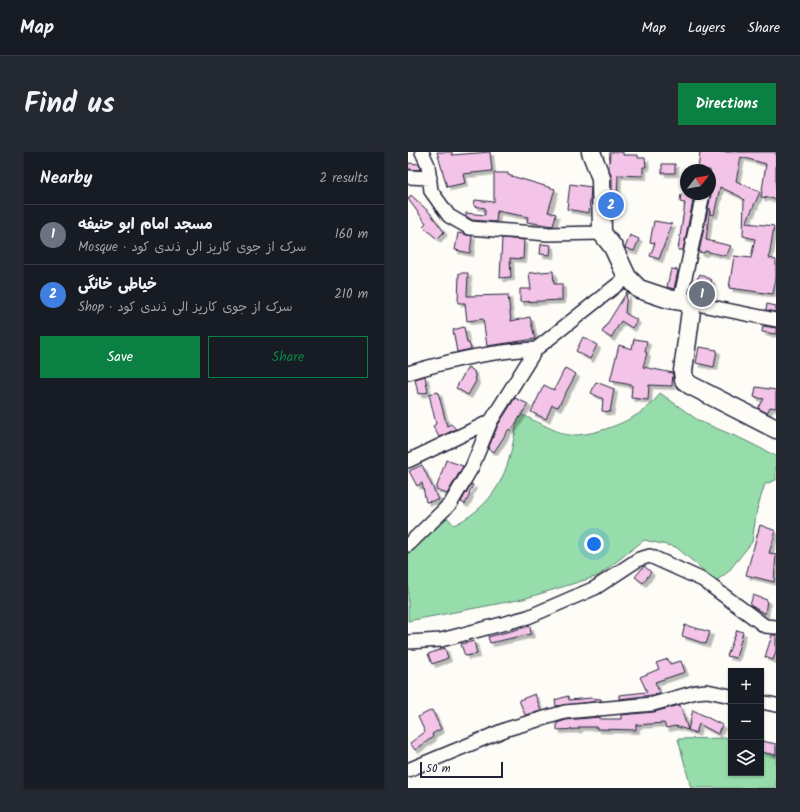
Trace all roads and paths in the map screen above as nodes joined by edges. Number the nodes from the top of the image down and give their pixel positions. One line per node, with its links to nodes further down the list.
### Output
1 (422, 152): 4 (street)
2 (591, 152): 6 (street)
3 (408, 177): 4 (street)
4 (430, 178): 6 (street)
5 (701, 200): 8 (street)
6 (602, 233): 7 (street)
7 (627, 277): 8 (street); 10 (street)
8 (686, 302): 9 (street); 13 (street)
9 (776, 320)
10 (536, 349): 11 (street); 12 (street)
11 (408, 373)
12 (491, 422): 14 (street); 15 (street)
13 (776, 429)
14 (408, 461)
15 (408, 544)
16 (776, 627): 17 (street)
17 (408, 642)
18 (728, 695): 21 (street)
19 (764, 702): 20 (street)
20 (776, 704)
21 (408, 770)

